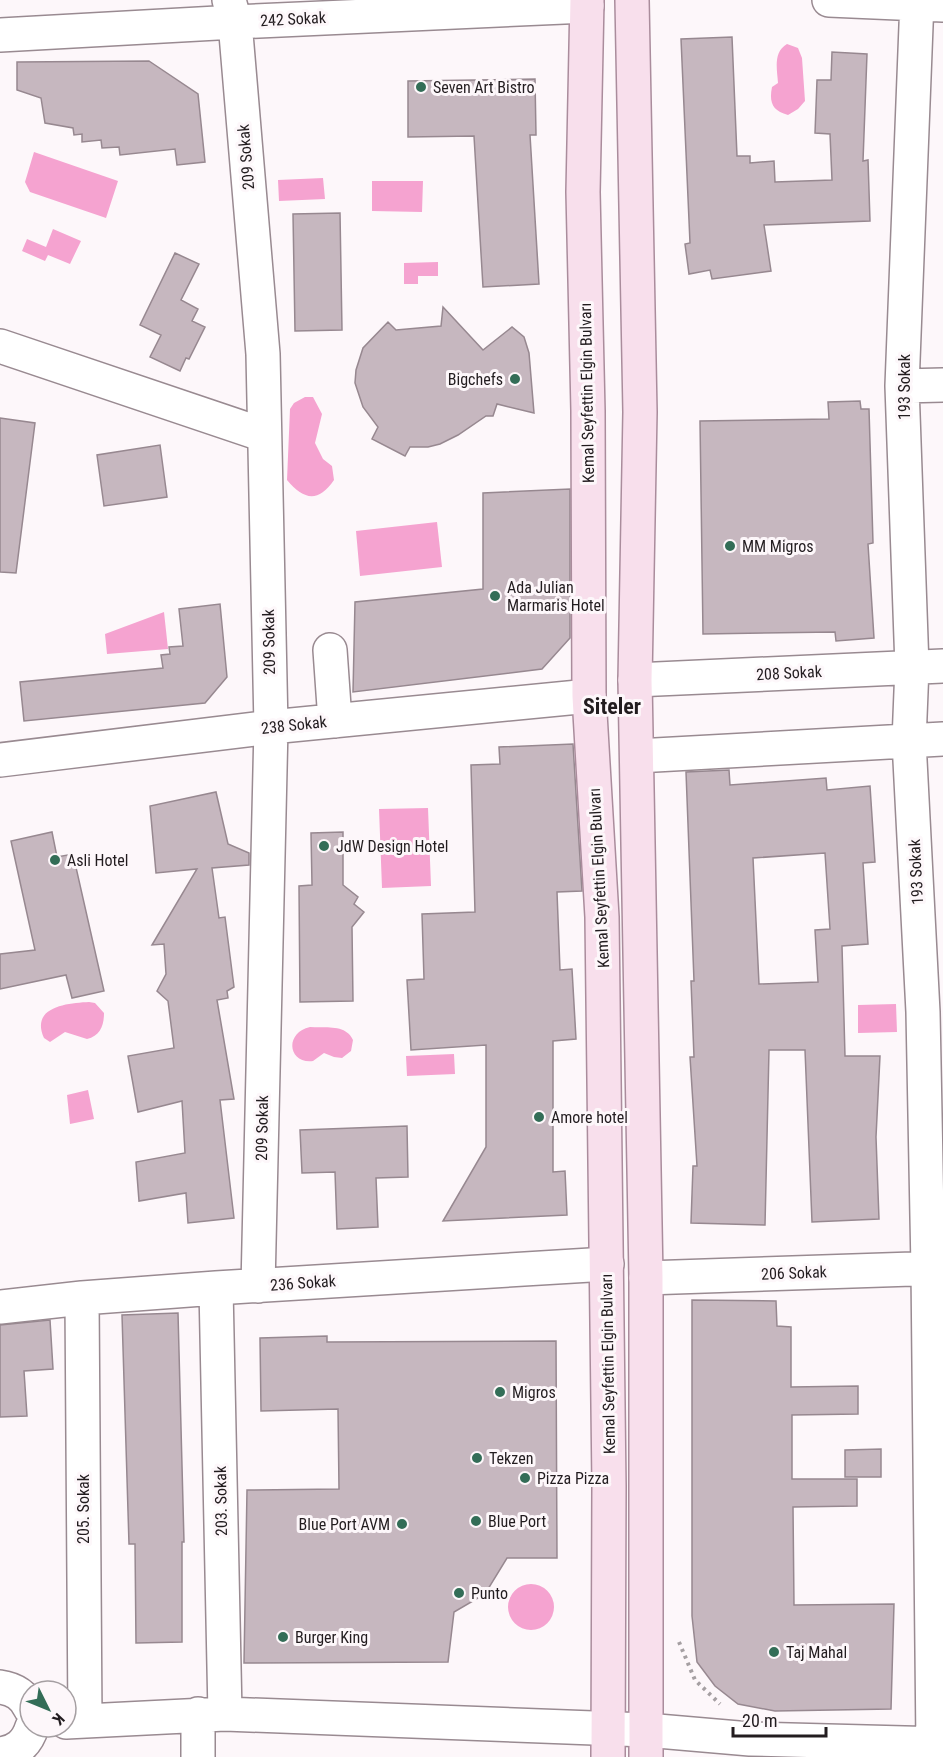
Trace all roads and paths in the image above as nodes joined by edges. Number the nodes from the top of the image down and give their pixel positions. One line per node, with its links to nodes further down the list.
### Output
1 (632, 0): 13 (main road)
2 (829, 0): 4 (street)
3 (587, 3): 5 (street, 242 Sokak); 14 (main road, Kemal Seyfettin Elgin Bulvarı)
4 (926, 3): 9 (street, 193 Sokak)
5 (232, 11): 6 (street, 242 Sokak); 10 (street, 209 Sokak)
6 (0, 35)
7 (0, 346): 10 (street)
8 (943, 385): 9 (street)
9 (902, 386): 12 (street, 193 Sokak)
10 (264, 435): 16 (street, 209 Sokak)
11 (330, 650): 15 (street)
12 (928, 667): 13 (street, 208 Sokak); 18 (street, 193 Sokak)
13 (635, 680): 19 (main road)
14 (589, 696): 15 (street, 238 Sokak); 22 (main road, Kemal Seyfettin Elgin Bulvarı)
15 (335, 721): 16 (street, 238 Sokak)
16 (271, 727): 20 (street, 238 Sokak); 25 (street, 209 Sokak)
17 (943, 739): 18 (street)
18 (909, 741): 19 (street); 21 (street, 193 Sokak)
19 (637, 756): 24 (main road)
20 (0, 760)
21 (933, 1011): 23 (street, 193 Sokak)
22 (607, 1264): 25 (street, 236 Sokak); 35 (main road, Kemal Seyfettin Elgin Bulvarı)
23 (936, 1268): 24 (street, 206 Sokak); 37 (street, 193 Sokak)
24 (646, 1278): 36 (main road)
25 (258, 1286): 26 (street, 236 Sokak)
26 (216, 1288): 27 (street, 236 Sokak); 32 (street, 203. Sokak)
27 (82, 1298): 28 (street, 236 Sokak); 29 (street, 205. Sokak)
28 (0, 1307)
29 (76, 1679)
30 (0, 1687): 31 (street)
31 (18, 1693)
32 (212, 1714): 33 (street); 35 (street); 39 (street, 203. Sokak)
33 (78, 1721)
34 (26, 1739): 38 (street)
35 (609, 1743): 36 (street)
36 (646, 1744): 37 (street)
37 (938, 1745)
38 (0, 1754)
39 (198, 1757)

